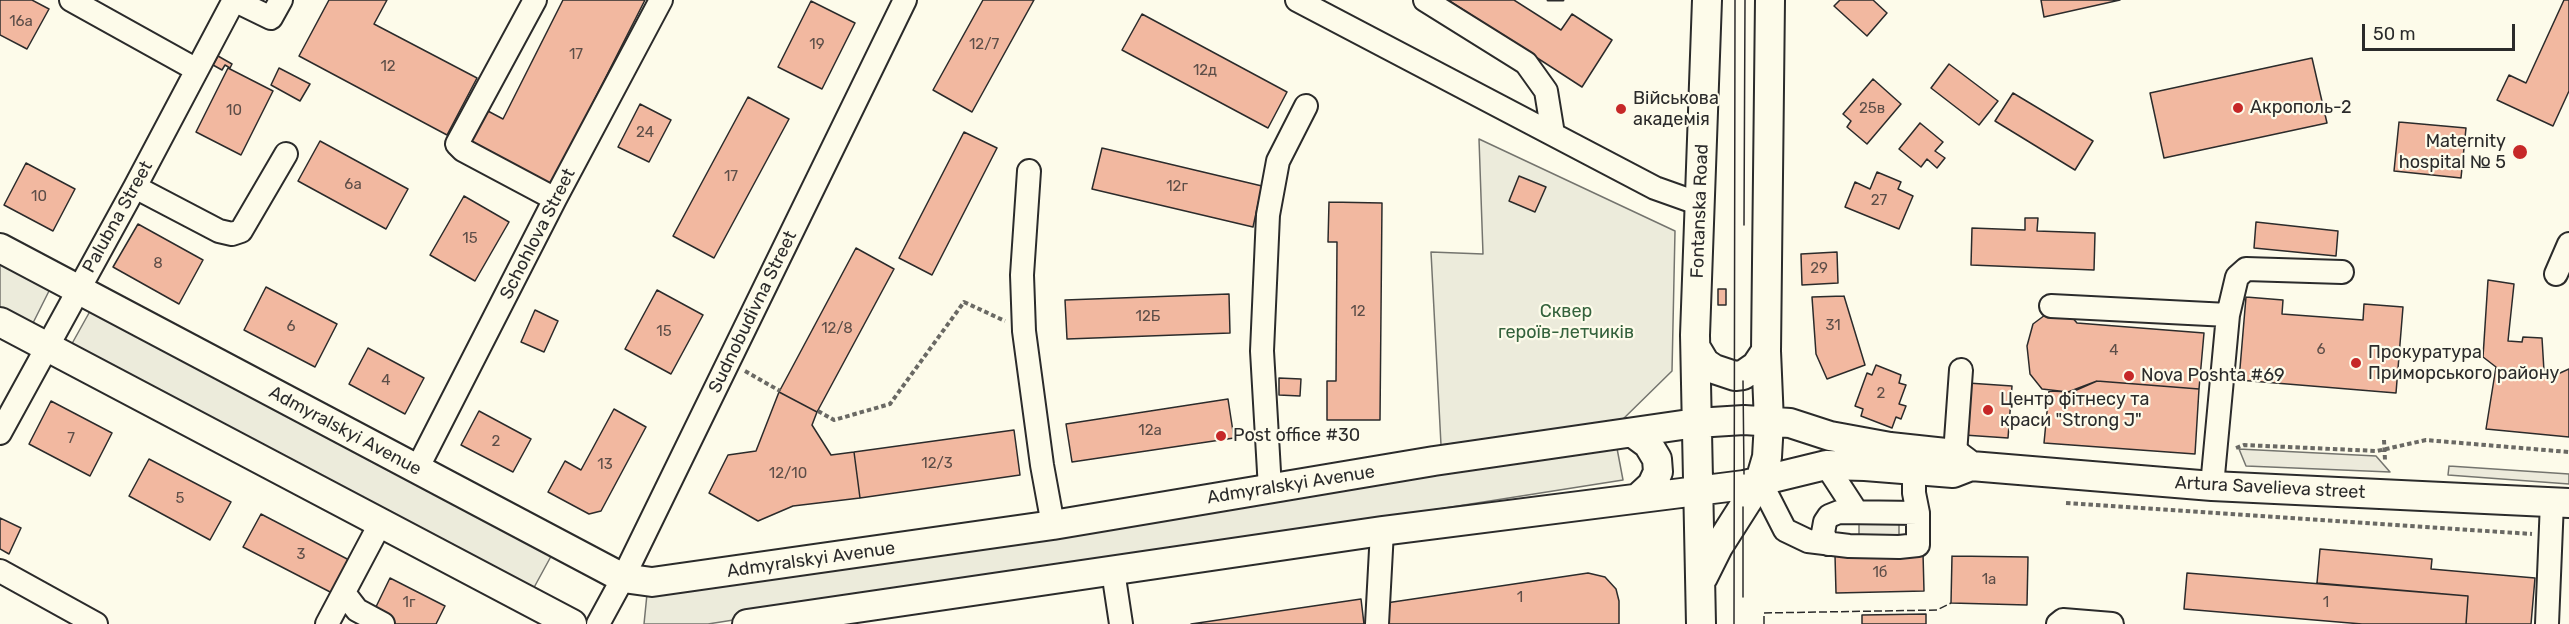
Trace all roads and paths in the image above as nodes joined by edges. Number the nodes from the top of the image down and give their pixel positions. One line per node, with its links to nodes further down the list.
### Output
1 (71, 0): 11 (street)
2 (234, 0): 3 (street); 11 (street, Palubna Street)
3 (281, 0)
4 (535, 0): 17 (street)
5 (661, 0): 17 (street, Schohlova Street)
6 (905, 0): 31 (street, Sudnobudivna Street)
7 (1297, 0): 13 (street)
8 (1425, 0): 13 (street)
9 (1707, 0): 18 (main road, Fontanska Road)
10 (1770, 0): 30 (main road)
11 (197, 70): 16 (street, Palubna Street)
12 (1306, 106): 50 (street)
13 (1553, 134): 18 (street)
14 (286, 154): 16 (street)
15 (1029, 171): 27 (street)
16 (135, 187): 23 (street, Palubna Street)
17 (555, 199): 46 (street, Schohlova Street)
18 (1700, 204): 29 (main road, Fontanska Road)
19 (2569, 244): 22 (street)
20 (0, 248): 23 (main road, Admyralskyi Avenue)
21 (2342, 272): 25 (street)
22 (2556, 274)
23 (77, 289): 28 (street, Palubna Street); 46 (main road, Admyralskyi Avenue)
24 (2051, 306): 25 (street)
25 (2228, 315): 42 (street)
26 (0, 322): 28 (main road)
27 (1024, 331): 34 (path); 58 (street)
28 (47, 347): 37 (street, Palubna Street); 57 (main road)
29 (1696, 348): 30 (main road); 36 (main road, Fontanska Road)
30 (1766, 351): 35 (main road)
31 (728, 363): 33 (path); 64 (street, Sudnobudivna Street)
32 (1961, 370): 43 (street)
33 (780, 391)
34 (818, 411)
35 (1769, 422): 36 (main road, Admyralskyi Avenue); 43 (main road, Artura Savelieva street); 48 (main road)
36 (1696, 423): 38 (main road, Admyralskyi Avenue); 51 (main road, Fontanska Road)
37 (0, 433)
38 (1633, 433): 50 (main road, Admyralskyi Avenue); 52 (main road)
39 (2384, 440): 40 (path)
40 (2385, 450): 41 (path); 42 (path); 44 (path)
41 (2569, 452)
42 (2214, 457): 49 (street)
43 (1963, 460): 47 (main road, Artura Savelieva street); 49 (main road, Artura Savelieva street)
44 (2385, 460)
45 (1826, 465): 47 (main road, Artura Savelieva street); 48 (main road, Artura Savelieva street); 55 (street)
46 (417, 469): 64 (main road, Admyralskyi Avenue)
47 (1914, 470): 56 (street)
48 (1760, 482): 51 (main road, Artura Savelieva street); 61 (street); 65 (main road)
49 (2212, 486): 53 (main road, Artura Savelieva street)
50 (1270, 489): 58 (main road, Admyralskyi Avenue)
51 (1698, 491): 52 (main road); 65 (main road)
52 (1639, 497): 59 (main road)
53 (2560, 502): 60 (street)
54 (2066, 503): 60 (path)
55 (1856, 511): 56 (street); 61 (street)
56 (1918, 513): 61 (street)
57 (380, 524): 66 (street); 72 (main road)
58 (1053, 525): 64 (main road, Admyralskyi Avenue)
59 (1382, 531): 63 (main road); 76 (street)
60 (2551, 535): 80 (street)
61 (1828, 544)
62 (0, 571): 68 (street)
63 (1113, 571): 67 (main road); 75 (street)
64 (623, 578): 73 (street, Sudnobudivna Street)
65 (1702, 579): 77 (main road)
66 (341, 599): 69 (street); 70 (street); 71 (street)
67 (821, 618): 74 (main road)
68 (96, 624)
69 (327, 624)
70 (357, 624)
71 (383, 624)
72 (572, 624)
73 (598, 624)
74 (747, 624)
75 (1121, 624)
76 (1377, 624)
77 (1701, 624)
78 (2058, 624): 79 (street)
79 (2112, 624)
80 (2547, 624)

